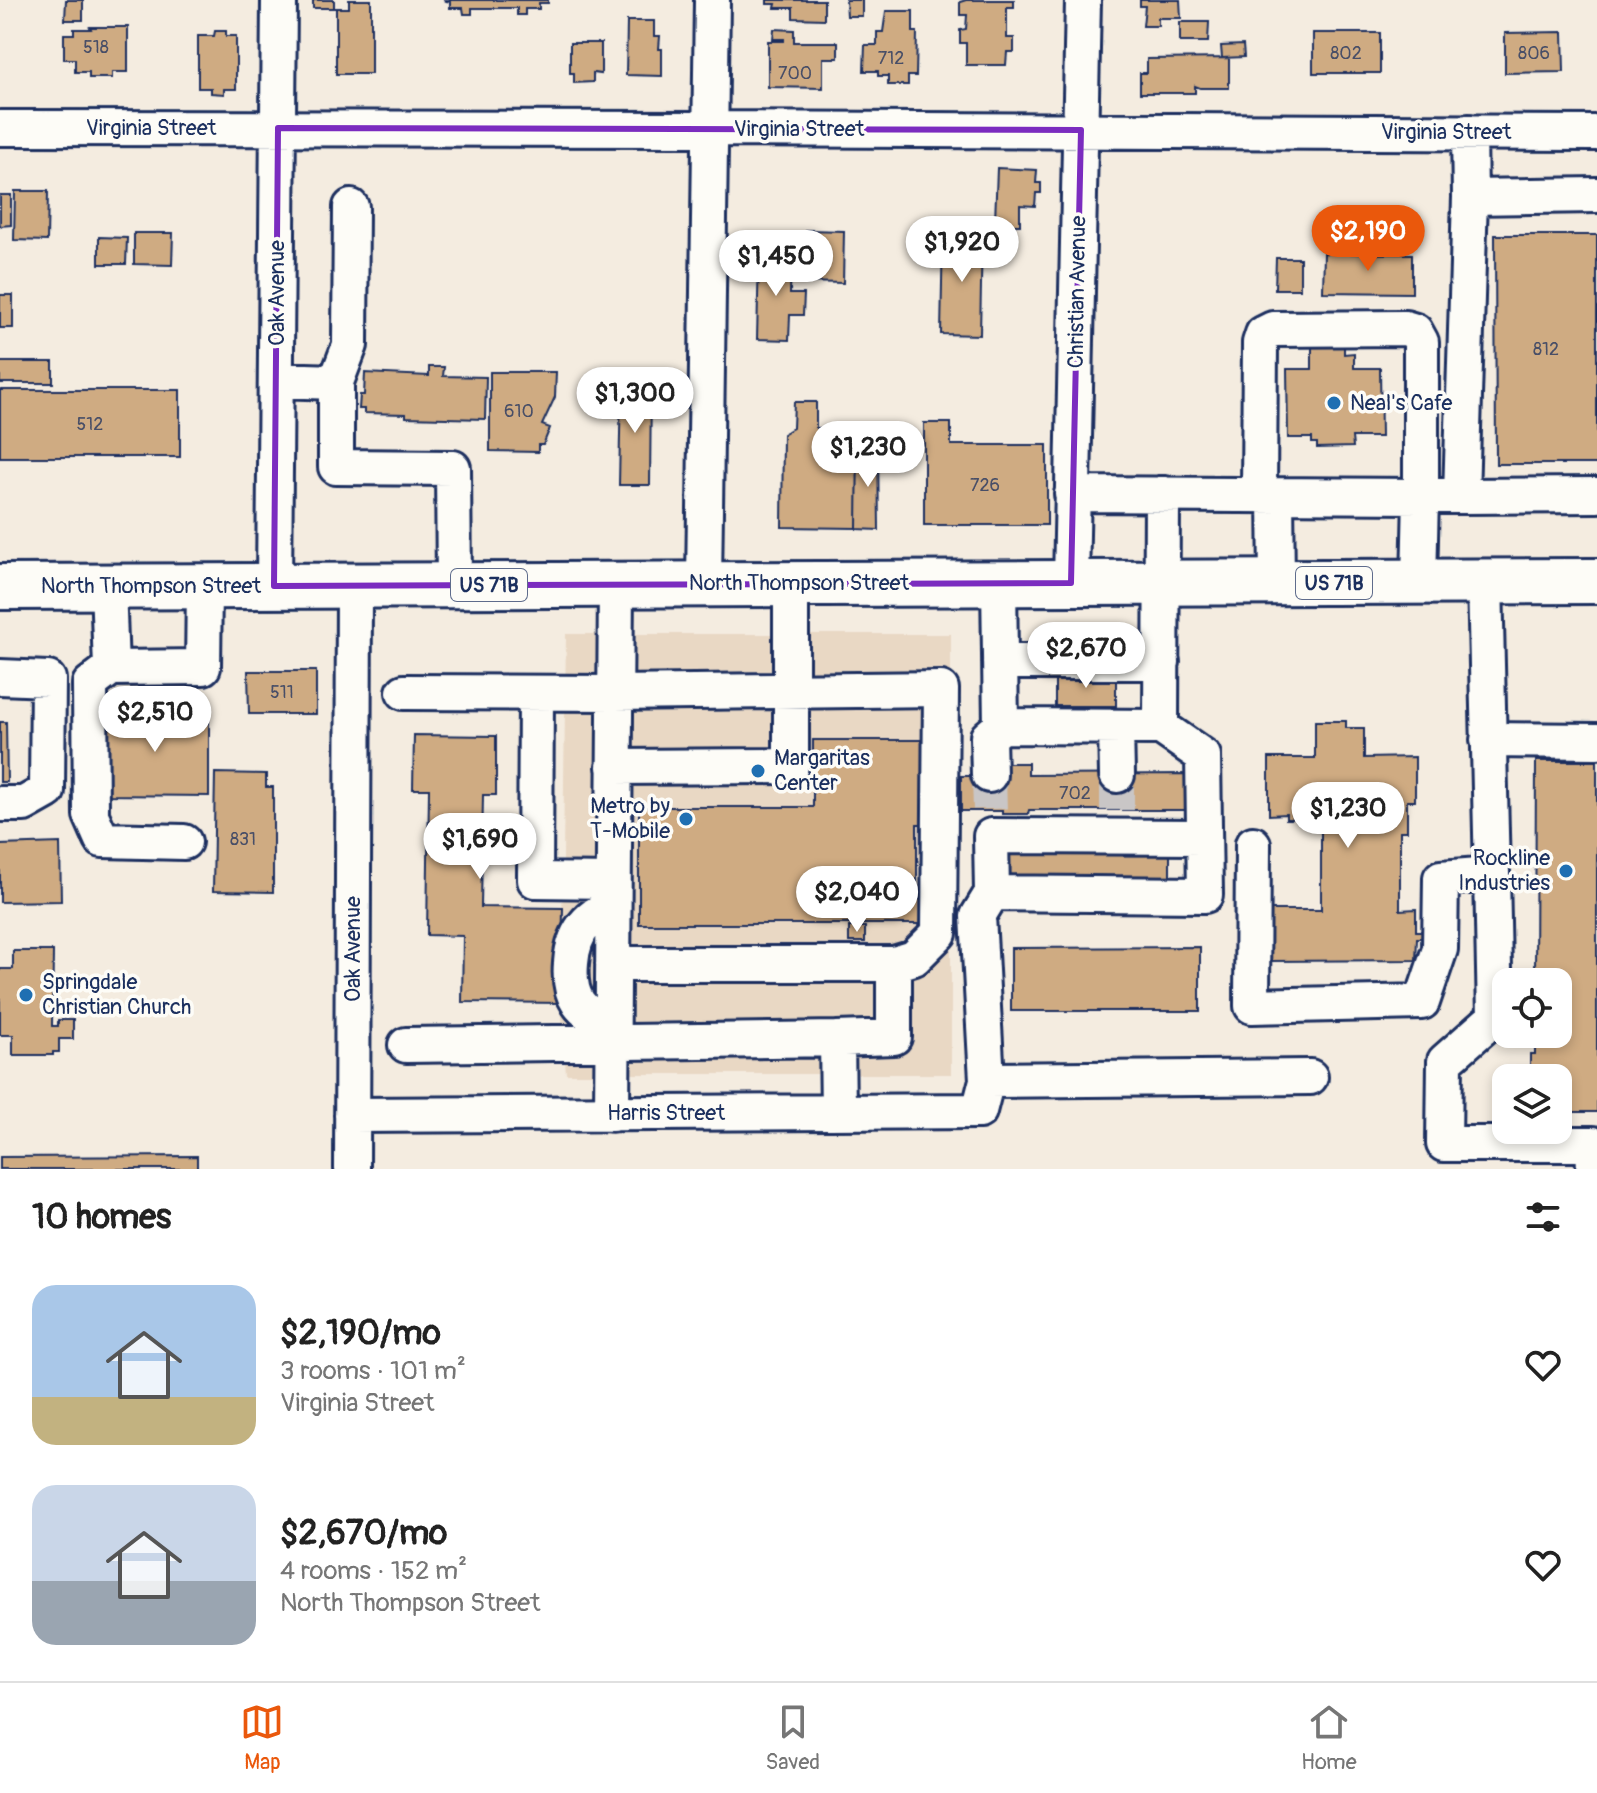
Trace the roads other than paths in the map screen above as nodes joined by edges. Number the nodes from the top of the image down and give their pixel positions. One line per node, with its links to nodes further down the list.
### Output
1 (279, 0): 5 (street, Oak Avenue)
2 (712, 0): 6 (street)
3 (1083, 0): 7 (street, Christian Avenue)
4 (0, 128): 5 (street, Virginia Street)
5 (278, 128): 6 (street, Virginia Street); 13 (street, Oak Avenue)
6 (710, 129): 7 (street, Virginia Street); 23 (street)
7 (1081, 130): 8 (street, Virginia Street); 15 (street, Christian Avenue)
8 (1469, 132): 9 (street, Virginia Street); 11 (street)
9 (1597, 133)
10 (1597, 195): 11 (street)
11 (1470, 197): 20 (street)
12 (351, 207): 14 (street)
13 (276, 380): 14 (street); 34 (street, Oak Avenue)
14 (336, 382): 31 (street)
15 (1072, 494): 16 (street); 24 (street, Christian Avenue)
16 (1162, 494): 17 (street); 25 (street)
17 (1268, 495): 19 (street); 19 (street); 26 (street)
18 (1597, 495): 20 (street)
19 (1421, 496): 20 (street); 27 (street)
20 (1461, 496)
21 (1485, 581): 22 (main road, North Thompson Street / US 71B); 27 (main road, North Thompson Street / US 71B); 48 (street)
22 (1597, 581)
23 (704, 583): 28 (main road, North Thompson Street / US 71B); 29 (main road, North Thompson Street / US 71B)
24 (1071, 583): 25 (main road, North Thompson Street / US 71B); 30 (main road, North Thompson Street / US 71B)
25 (1162, 583): 26 (main road, North Thompson Street / US 71B); 38 (street)
26 (1277, 583): 27 (main road, North Thompson Street / US 71B)
27 (1419, 583)
28 (616, 584): 31 (main road, North Thompson Street / US 71B); 44 (street)
29 (791, 584): 30 (main road, North Thompson Street / US 71B); 41 (street)
30 (999, 584): 37 (street)
31 (454, 585): 35 (main road, North Thompson Street / US 71B)
32 (108, 586): 33 (main road, North Thompson Street / US 71B); 36 (main road, North Thompson Street / US 71B); 39 (street)
33 (204, 586): 34 (main road, North Thompson Street / US 71B); 39 (street)
34 (274, 586): 35 (main road, North Thompson Street / US 71B)
35 (354, 586): 69 (street, Oak Avenue)
36 (0, 587)
37 (1000, 662): 38 (street); 45 (street)
38 (1162, 662): 47 (street)
39 (111, 668): 55 (street)
40 (0, 677): 53 (street)
41 (791, 691): 44 (street); 50 (street); 61 (street)
42 (404, 692): 43 (street)
43 (536, 693): 44 (street); 58 (street)
44 (615, 693): 50 (street)
45 (1001, 726): 46 (street); 51 (street)
46 (1116, 727): 47 (street); 52 (street)
47 (1161, 727): 54 (street)
48 (1488, 740): 49 (street); 57 (street)
49 (1597, 741)
50 (614, 767): 58 (street)
51 (989, 775)
52 (1117, 775)
53 (0, 804)
54 (1204, 837): 59 (street); 59 (street)
55 (184, 842)
56 (1253, 844): 57 (street)
57 (1492, 874): 71 (street)
58 (613, 892): 60 (street); 62 (street)
59 (992, 893): 66 (street)
60 (613, 964): 61 (street); 62 (street)
61 (894, 964): 63 (street)
62 (612, 1034): 63 (street); 64 (street); 68 (street)
63 (837, 1039): 67 (street)
64 (406, 1045)
65 (1310, 1077): 66 (street, Harris Street)
66 (983, 1095): 67 (street, Harris Street)
67 (838, 1112): 68 (street, Harris Street)
68 (612, 1114): 69 (street, Harris Street)
69 (352, 1115): 70 (street, Oak Avenue)
70 (352, 1169)
71 (1594, 1169)

